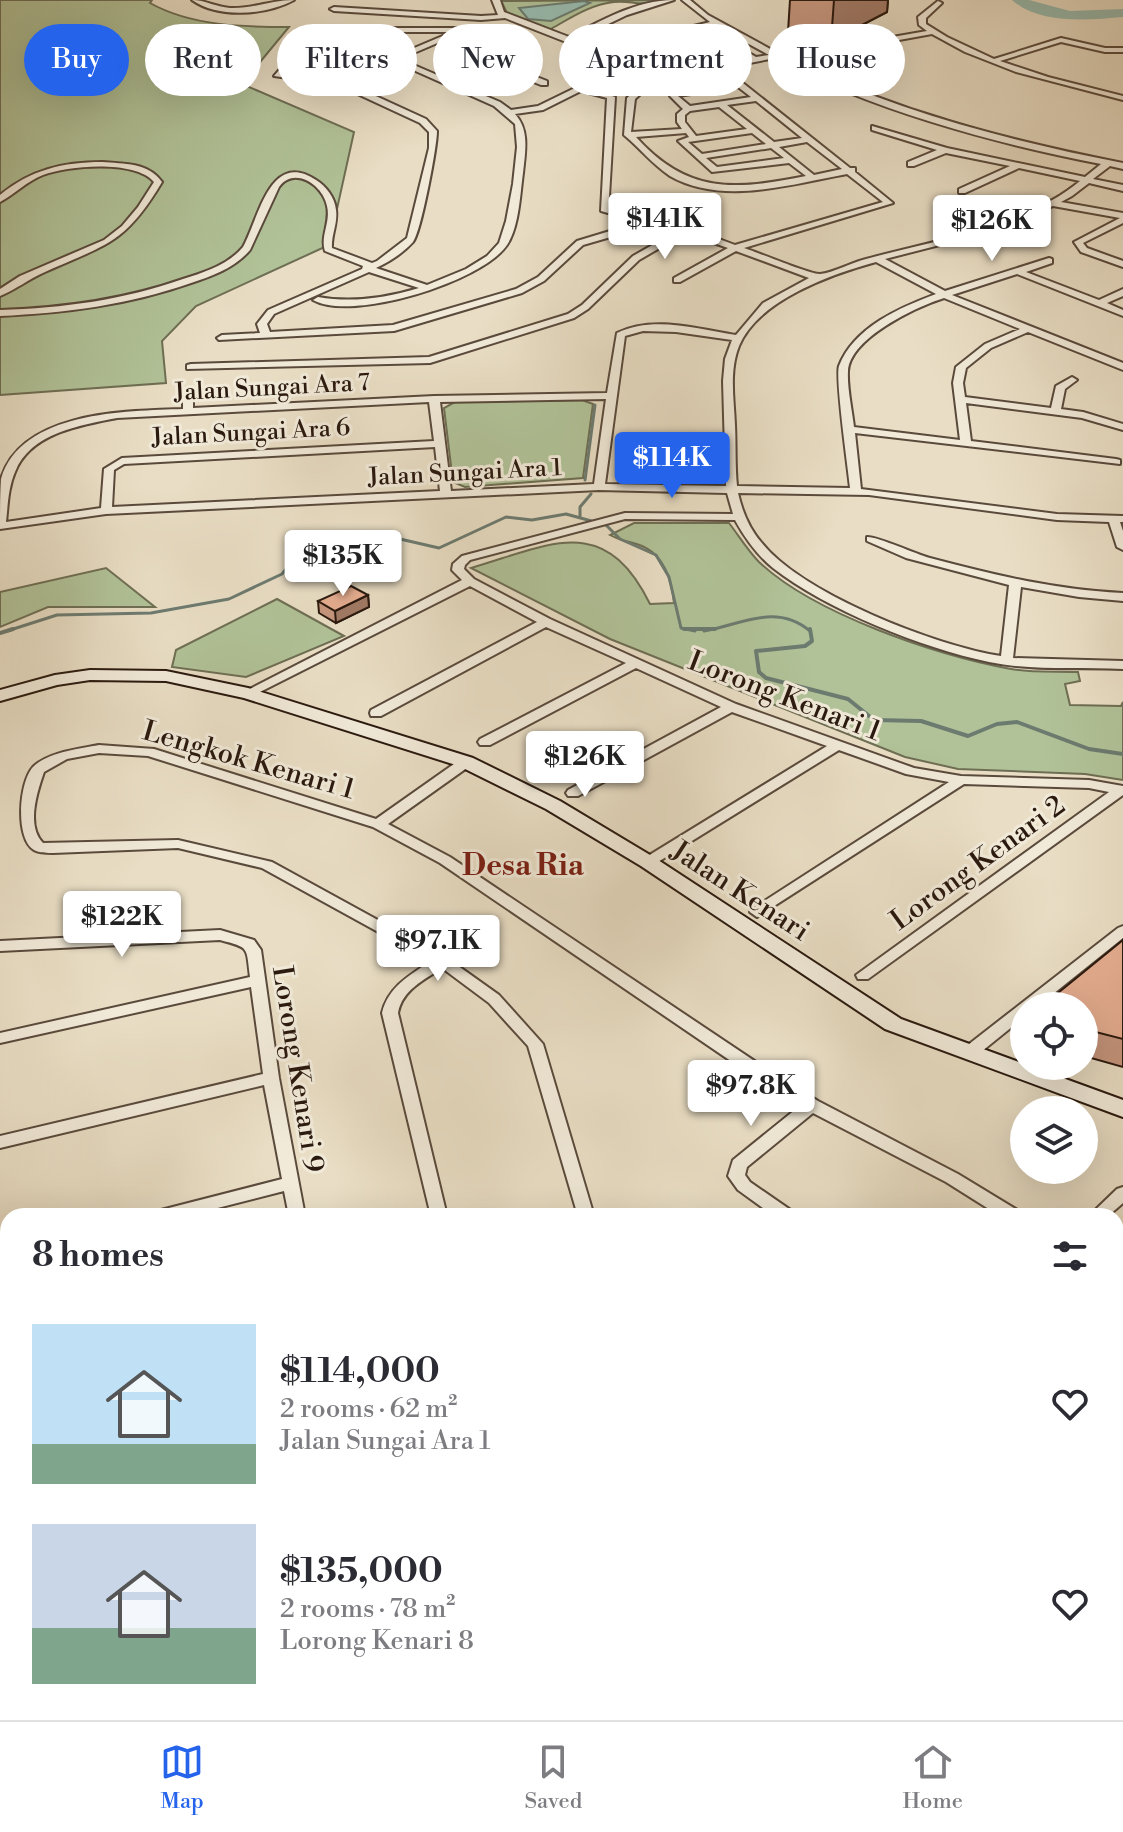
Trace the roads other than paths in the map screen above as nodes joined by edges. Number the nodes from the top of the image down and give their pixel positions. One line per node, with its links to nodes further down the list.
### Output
1 (196, 0): 2 (street)
2 (290, 0)
3 (344, 0): 8 (street)
4 (496, 0): 8 (street)
5 (670, 0): 9 (street)
6 (686, 0): 10 (street)
7 (938, 3): 11 (street)
8 (507, 16): 12 (street)
9 (602, 24)
10 (710, 24)
11 (933, 32): 13 (street); 19 (street)
12 (559, 36)
13 (905, 37)
14 (1123, 50): 19 (street)
15 (752, 57): 17 (street)
16 (768, 58): 17 (street)
17 (755, 59): 18 (street); 20 (street)
18 (752, 60)
19 (997, 60): 30 (street)
20 (768, 62)
21 (752, 93): 29 (street)
22 (368, 96): 60 (street)
23 (478, 96): 33 (street)
24 (566, 96): 33 (street)
25 (607, 96): 53 (street)
26 (633, 96): 36 (street)
27 (674, 96): 32 (street)
28 (865, 96): 34 (street)
29 (759, 98): 31 (street); 37 (street)
30 (1123, 98)
31 (721, 104): 32 (street); 35 (street)
32 (688, 109): 36 (street)
33 (509, 113): 64 (street)
34 (905, 113): 39 (street); 42 (street)
35 (754, 130): 38 (street); 40 (street)
36 (628, 135): 47 (street)
37 (811, 139): 38 (street); 46 (street)
38 (772, 145): 40 (street); 41 (street)
39 (945, 150): 43 (street); 45 (street)
40 (698, 157): 41 (street)
41 (791, 160): 47 (street)
42 (1108, 163): 44 (street); 48 (street)
43 (911, 164)
44 (1123, 166)
45 (1016, 167): 48 (street); 50 (street)
46 (852, 170): 47 (street); 56 (street)
47 (812, 177)
48 (1091, 182): 49 (street); 52 (street)
49 (1123, 188)
50 (962, 191)
51 (0, 199): 66 (street)
52 (1052, 203): 54 (street); 57 (street)
53 (605, 211)
54 (1123, 218): 59 (street)
55 (669, 231): 56 (street); 73 (street); 77 (street)
56 (737, 247): 62 (street); 63 (street)
57 (878, 259): 62 (street); 67 (street)
58 (1049, 261): 61 (street)
59 (1123, 264)
60 (368, 267): 64 (street); 70 (street); 73 (street)
61 (1019, 272): 67 (street); 69 (street)
62 (818, 278): 75 (street)
63 (677, 280)
64 (424, 286): 68 (street)
65 (1123, 292): 69 (street)
66 (0, 293)
67 (947, 296): 72 (street); 86 (street)
68 (318, 300)
69 (1099, 304): 71 (street)
70 (0, 313)
71 (1123, 313)
72 (1028, 329): 76 (street); 82 (street)
73 (266, 335): 74 (street)
74 (222, 338)
75 (738, 338): 80 (street); 91 (street)
76 (1122, 366)
77 (191, 367)
78 (1072, 380): 84 (street)
79 (188, 392): 83 (street)
80 (611, 396): 81 (street, Jalan Sungai Ara 7); 90 (street)
81 (434, 399): 83 (street, Jalan Sungai Ara 7); 87 (street)
82 (960, 399): 84 (street); 88 (street)
83 (188, 411): 97 (street, Jalan Sungai Ara 7)
84 (1055, 411): 85 (street)
85 (1123, 427)
86 (849, 429): 88 (street); 92 (street)
87 (440, 444): 93 (street); 94 (street, Jalan Sungai Ara 6)
88 (966, 444): 89 (street)
89 (1116, 462)
90 (599, 487): 91 (street, Jalan Sungai Ara 1); 93 (street, Jalan Sungai Ara 1)
91 (732, 489): 92 (street, Jalan Sungai Ara 1); 95 (street)
92 (856, 492): 96 (street, Jalan Sungai Ara 1)
93 (446, 494): 94 (street, Jalan Sungai Ara 1)
94 (106, 511): 97 (street, Jalan Sungai Ara 1)
95 (736, 517): 100 (street, Lorong Kenari 1); 104 (street)
96 (1118, 518): 99 (street)
97 (0, 525)
98 (871, 539): 101 (street)
99 (1123, 547)
100 (470, 581): 103 (street, Lorong Kenari 1); 107 (street)
101 (1015, 584): 102 (street); 104 (street)
102 (1123, 597)
103 (546, 622): 105 (street, Lorong Kenari 1); 110 (street)
104 (1007, 660): 106 (street)
105 (636, 663): 109 (street, Lorong Kenari 1); 111 (street)
106 (1123, 665)
107 (248, 693): 108 (street, Jalan Kenari); 113 (street, Jalan Kenari)
108 (0, 696)
109 (731, 707): 112 (street, Lorong Kenari 1); 116 (street)
110 (376, 713)
111 (485, 742)
112 (839, 744): 114 (street, Lorong Kenari 1); 118 (street)
113 (466, 762): 117 (street); 118 (street, Jalan Kenari)
114 (961, 780): 115 (street, Lorong Kenari 1); 119 (street)
115 (1122, 791): 123 (street, Lorong Kenari 2)
116 (573, 793)
117 (378, 824): 122 (street, Lengkok Kenari 1); 130 (street, Lengkok Kenari 1)
118 (648, 862): 128 (street, Jalan Kenari)
119 (757, 912)
120 (1123, 931): 125 (street)
121 (0, 946): 124 (street, Lorong Kenari 9)
122 (442, 961): 137 (street); 138 (street, Lengkok Kenari 1)
123 (863, 975)
124 (258, 980): 127 (street); 129 (street, Lorong Kenari 9)
125 (1046, 992)
126 (1010, 1021): 128 (street)
127 (0, 1038)
128 (970, 1052): 131 (street, Jalan Kenari)
129 (271, 1078): 132 (street); 133 (street, Lorong Kenari 9)
130 (812, 1105): 139 (street); 140 (street, Lengkok Kenari 1)
131 (1123, 1109)
132 (0, 1142)
133 (291, 1183): 135 (street); 136 (street, Lorong Kenari 9)
134 (1123, 1193): 141 (street)
135 (193, 1208)
136 (296, 1208)
137 (437, 1208)
138 (584, 1208)
139 (775, 1208)
140 (1000, 1208)
141 (1106, 1208)

